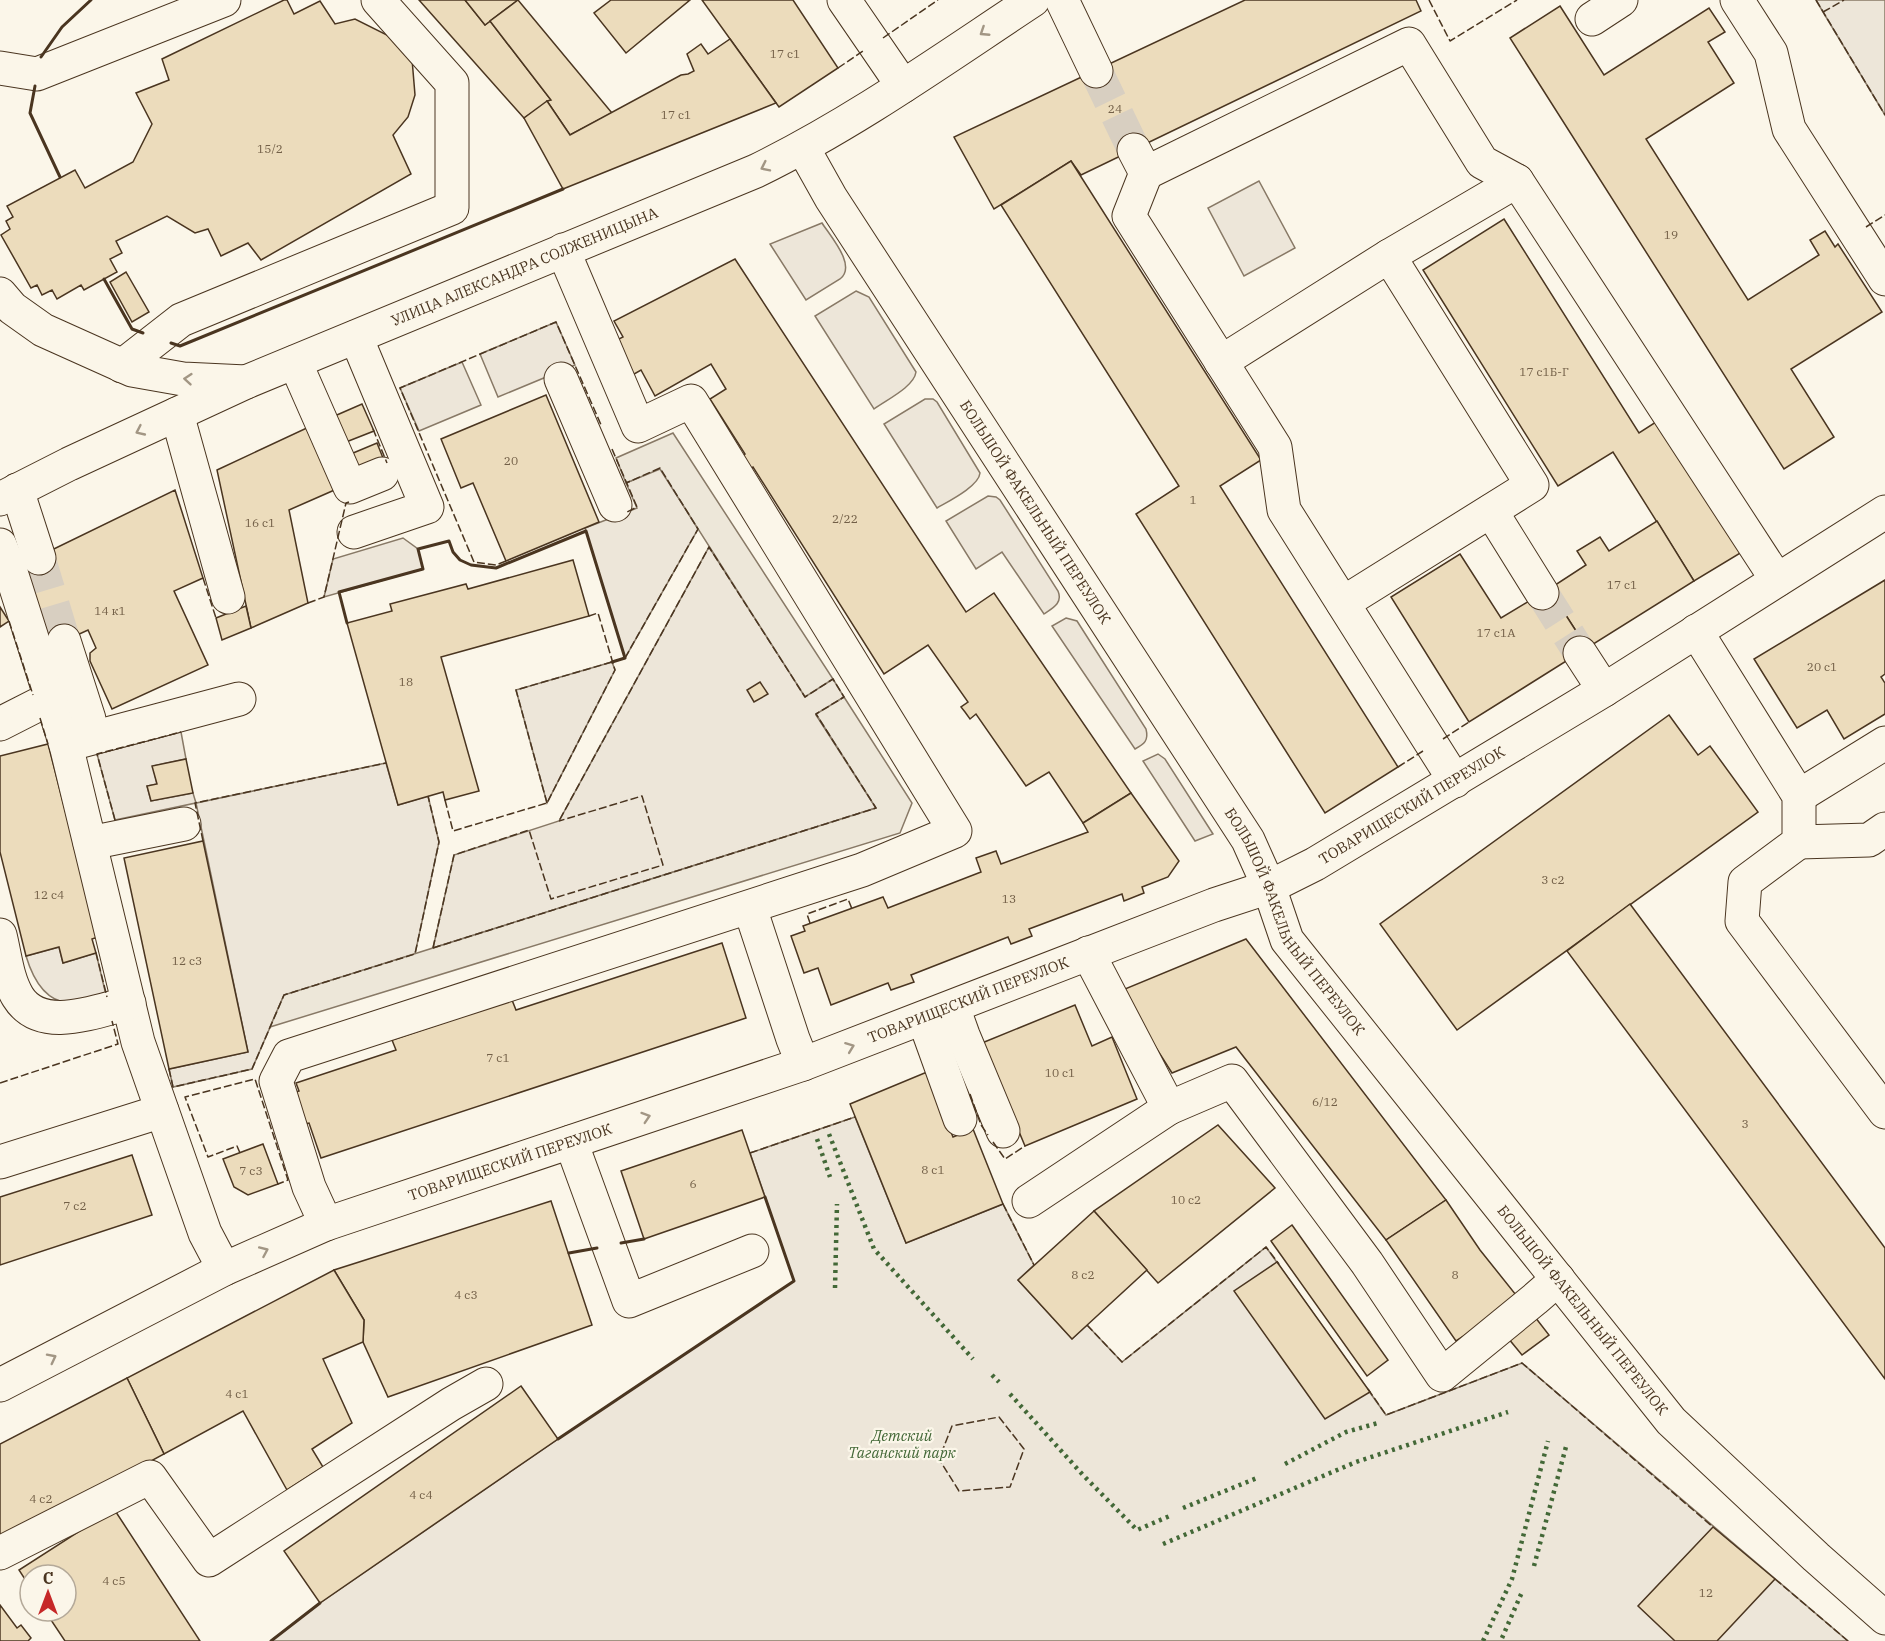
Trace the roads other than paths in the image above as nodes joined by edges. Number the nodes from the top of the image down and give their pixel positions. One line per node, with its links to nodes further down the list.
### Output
1 (224, 0): 9 (street)
2 (378, 0): 21 (street)
3 (844, 0): 11 (street)
4 (1033, 0): 11 (street, УЛИЦА АЛЕКСАНДРА СОЛЖЕНИЦЫНА, one-way to 11)
5 (1062, 0): 10 (street)
6 (1621, 0): 8 (street)
7 (1737, 0): 16 (street)
8 (1592, 19)
9 (0, 68)
10 (1096, 71)
11 (903, 86): 12 (street, УЛИЦА АЛЕКСАНДРА СОЛЖЕНИЦЫНА)
12 (803, 148): 14 (street, УЛИЦА АЛЕКСАНДРА СОЛЖЕНИЦЫНА, one-way to 14); 55 (street, БОЛЬШОЙ ФАКЕЛЬНЫЙ ПЕРЕУЛОК)
13 (1517, 181): 15 (street); 20 (street); 35 (street)
14 (563, 250): 18 (street, УЛИЦА АЛЕКСАНДРА СОЛЖЕНИЦЫНА); 25 (street)
15 (1389, 256): 20 (street); 30 (street)
16 (1885, 279)
17 (0, 294): 21 (street)
18 (356, 337): 19 (street, УЛИЦА АЛЕКСАНДРА СОЛЖЕНИЦЫНА); 32 (street)
19 (295, 362): 23 (street, УЛИЦА АЛЕКСАНДРА СОЛЖЕНИЦЫНА); 27 (street)
20 (1221, 362): 38 (street)
21 (122, 366): 23 (street, one-way to 21)
22 (561, 379): 26 (street)
23 (246, 382): 24 (street, УЛИЦА АЛЕКСАНДРА СОЛЖЕНИЦЫНА)
24 (177, 414): 28 (street, УЛИЦА АЛЕКСАНДРА СОЛЖЕНИЦЫНА, one-way to 28); 37 (street)
25 (638, 426): 26 (street); 56 (street)
26 (590, 447): 29 (street)
27 (382, 474)
28 (9, 495): 34 (street)
29 (615, 505)
30 (1491, 511): 36 (street); 38 (street)
31 (1885, 512): 35 (street, ТОВАРИЩЕСКИЙ ПЕРЕУЛОК)
32 (354, 532)
33 (0, 545): 43 (street)
34 (39, 558)
35 (1777, 580): 39 (street, ТОВАРИЩЕСКИЙ ПЕРЕУЛОК)
36 (1542, 593)
37 (228, 597)
38 (1343, 603): 49 (street)
39 (1696, 631): 42 (street, ТОВАРИЩЕСКИЙ ПЕРЕУЛОК); 50 (street)
40 (64, 641): 45 (street)
41 (1580, 652): 42 (street)
42 (1604, 690): 49 (street, ТОВАРИЩЕСКИЙ ПЕРЕУЛОК)
43 (51, 698): 46 (street); 48 (street)
44 (239, 699): 48 (street)
45 (89, 719)
46 (0, 724)
47 (1885, 743): 50 (street)
48 (66, 745): 54 (street)
49 (1455, 781): 55 (street, ТОВАРИЩЕСКИЙ ПЕРЕУЛОК)
50 (1799, 795): 53 (street)
51 (184, 824): 54 (street)
52 (1885, 829): 53 (street)
53 (1799, 842): 65 (street)
54 (90, 843): 59 (street)
55 (1269, 886): 58 (street, ТОВАРИЩЕСКИЙ ПЕРЕУЛОК); 74 (street, БОЛЬШОЙ ФАКЕЛЬНЫЙ ПЕРЕУЛОК)
56 (750, 908): 62 (street); 71 (street)
57 (0, 935): 59 (street)
58 (1088, 953): 60 (street, ТОВАРИЩЕСКИЙ ПЕРЕУЛОК); 63 (street)
59 (129, 1003): 64 (street)
60 (953, 1007): 61 (street, ТОВАРИЩЕСКИЙ ПЕРЕУЛОК); 67 (street)
61 (924, 1019): 62 (street, ТОВАРИЩЕСКИЙ ПЕРЕУЛОК, one-way to 61); 66 (street)
62 (803, 1064): 68 (street, ТОВАРИЩЕСКИЙ ПЕРЕУЛОК, one-way to 62)
63 (1169, 1108): 70 (street); 74 (street)
64 (162, 1111): 69 (street); 73 (street)
65 (1885, 1112)
66 (960, 1119)
67 (1003, 1131)
68 (572, 1142): 71 (street, ТОВАРИЩЕСКИЙ ПЕРЕУЛОК); 72 (street)
69 (0, 1162)
70 (1029, 1201)
71 (326, 1224): 73 (street, ТОВАРИЩЕСКИЙ ПЕРЕУЛОК, one-way to 71)
72 (752, 1251)
73 (224, 1269): 75 (street, ТОВАРИЩЕСКИЙ ПЕРЕУЛОК, one-way to 73)
74 (1558, 1279): 78 (street, БОЛЬШОЙ ФАКЕЛЬНЫЙ ПЕРЕУЛОК)
75 (0, 1384)
76 (486, 1384): 77 (street)
77 (0, 1553)
78 (1885, 1618)

